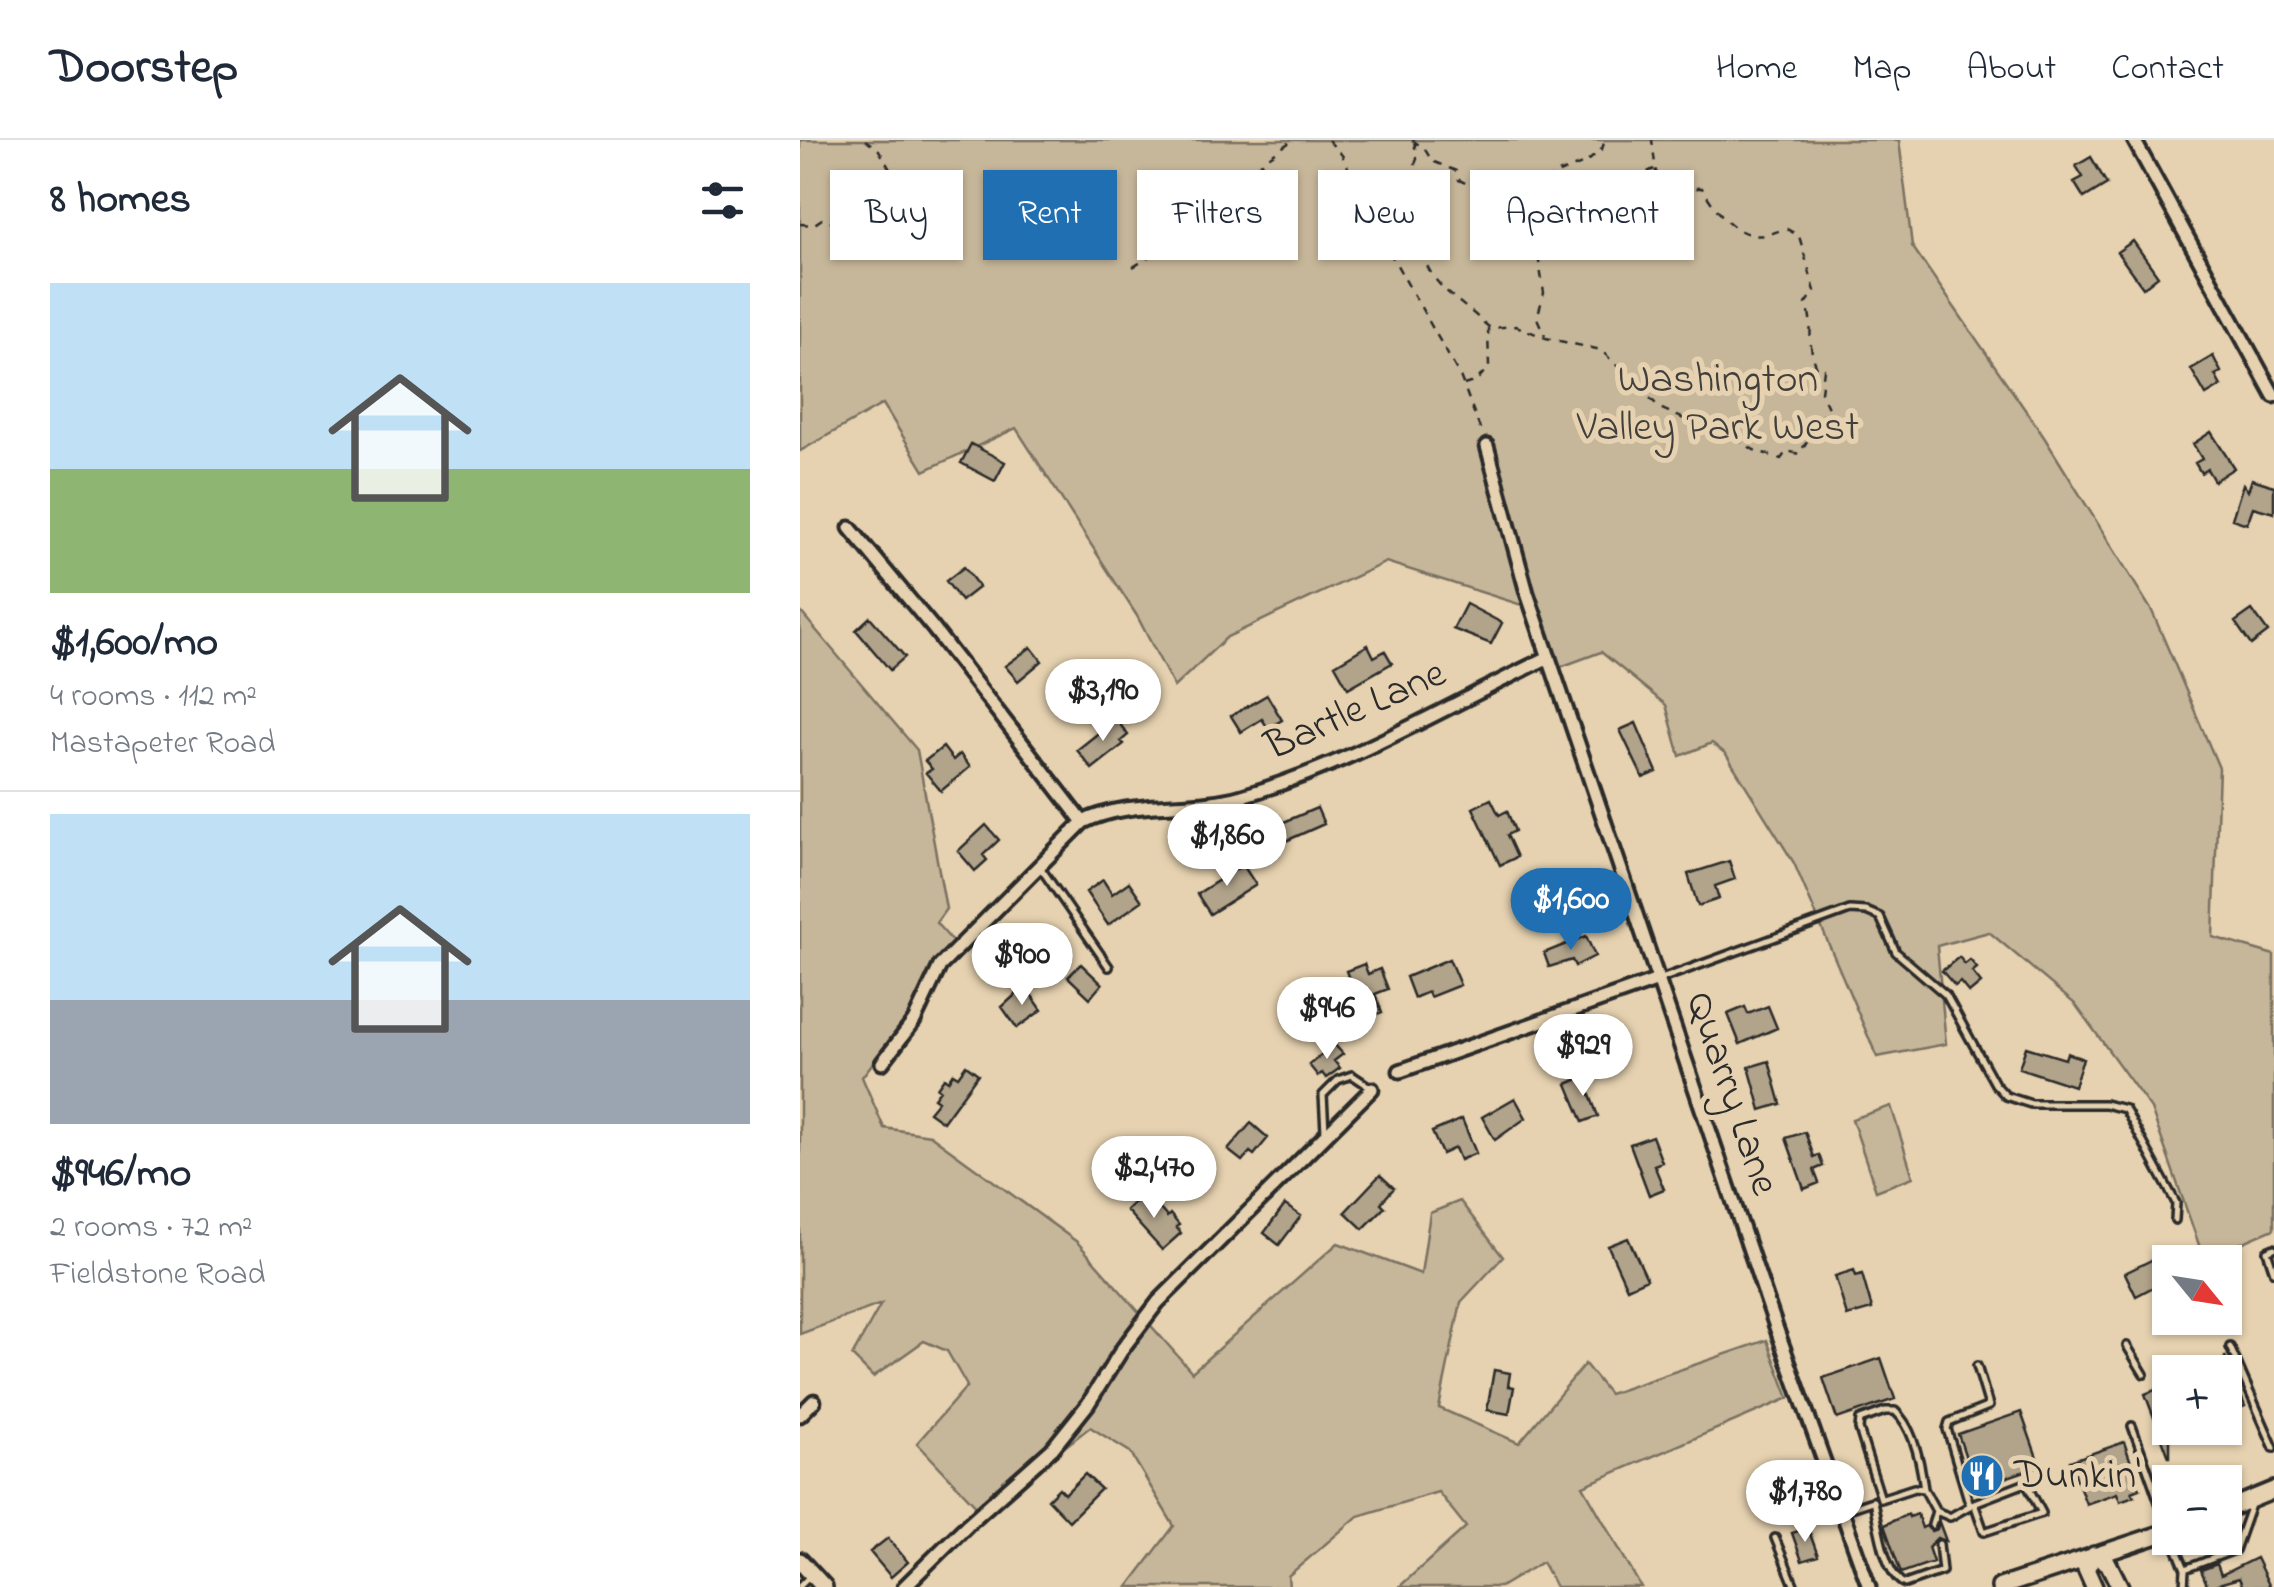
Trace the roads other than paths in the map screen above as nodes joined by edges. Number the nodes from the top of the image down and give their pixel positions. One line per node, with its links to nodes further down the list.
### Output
1 (2134, 140): 2 (street)
2 (2274, 396)
3 (1488, 446): 5 (street, Quarry Lane)
4 (850, 528): 6 (street)
5 (1549, 657): 6 (street, Bartle Lane); 9 (street, Quarry Lane)
6 (1084, 822): 7 (street, Bartle Lane)
7 (1039, 864): 8 (lane); 10 (street, Bartle Lane)
8 (1109, 966)
9 (1658, 980): 11 (street); 14 (lane); 33 (street, Quarry Lane)
10 (882, 1063)
11 (1400, 1071)
12 (1372, 1089): 13 (street); 13 (lane)
13 (1326, 1134): 46 (street)
14 (2175, 1220)
15 (2274, 1248): 16 (lane)
16 (2274, 1272)
17 (2127, 1346): 20 (lane)
18 (2230, 1347): 24 (lane)
19 (1977, 1366): 32 (lane)
20 (2144, 1374)
21 (814, 1401): 22 (street)
22 (800, 1416)
23 (2132, 1426): 25 (lane)
24 (2274, 1448)
25 (2152, 1482)
26 (1924, 1489): 28 (lane); 28 (lane); 34 (lane)
27 (2274, 1490): 29 (street)
28 (1881, 1498): 30 (lane)
29 (2253, 1499): 31 (street); 42 (lane)
30 (1873, 1501): 33 (lane); 38 (lane)
31 (2242, 1503)
32 (1972, 1504): 32 (lane); 34 (lane)
33 (1842, 1511): 48 (street, Quarry Lane)
34 (1936, 1511): 35 (lane)
35 (1932, 1525)
36 (1775, 1538): 47 (lane)
37 (2152, 1538): 39 (street)
38 (1939, 1544)
39 (2094, 1555): 49 (street); 50 (street); 51 (street)
40 (2179, 1555): 42 (lane)
41 (800, 1561): 43 (street)
42 (2185, 1569): 52 (lane)
43 (812, 1574): 44 (lane); 45 (street)
44 (800, 1586)
45 (824, 1587)
46 (904, 1587)
47 (1795, 1587)
48 (1869, 1587)
49 (2000, 1587)
50 (2094, 1587)
51 (2120, 1587)
52 (2184, 1587)

